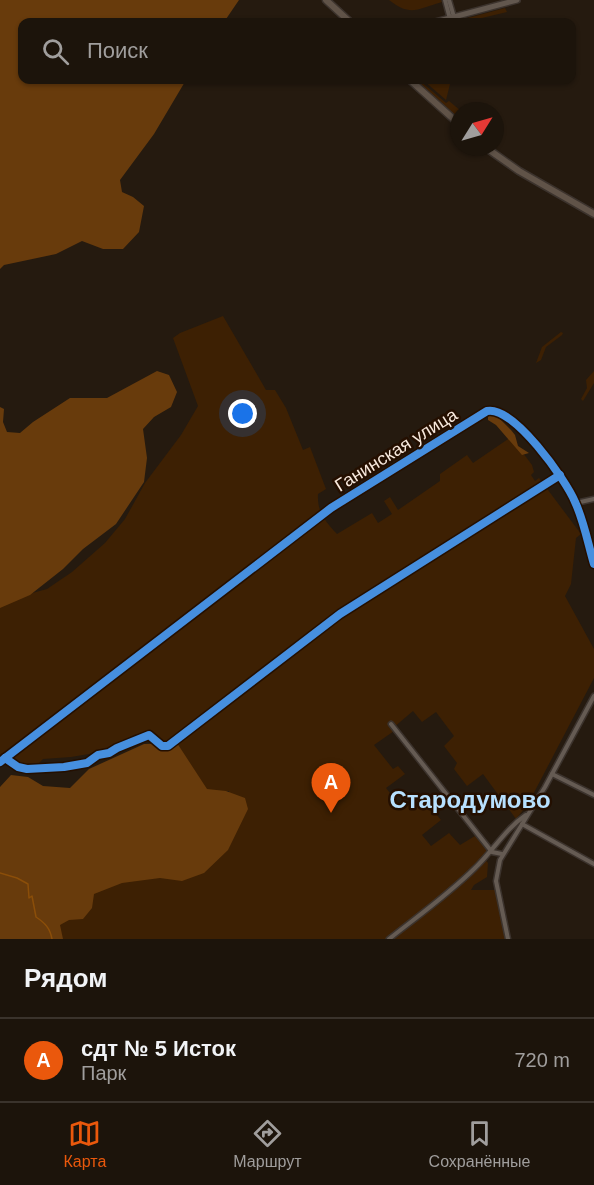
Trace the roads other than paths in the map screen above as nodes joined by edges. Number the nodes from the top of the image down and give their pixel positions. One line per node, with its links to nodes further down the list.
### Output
1 (326, 0): 4 (main road)
2 (447, 0): 5 (street)
3 (517, 0): 5 (street)
4 (346, 18)
5 (452, 18)
6 (414, 84): 7 (main road)
7 (450, 116)
8 (498, 156): 9 (main road)
9 (594, 214)
10 (560, 475): 12 (street); 16 (street); 16 (street, Ганинская улица)
11 (594, 499): 12 (street)
12 (576, 503): 13 (street)
13 (594, 564)
14 (594, 696): 17 (street)
15 (391, 724): 21 (street)
16 (2, 760)
17 (552, 774): 18 (street); 19 (street)
18 (594, 795)
19 (529, 813): 20 (street); 21 (street)
20 (522, 824): 22 (street); 23 (street)
21 (492, 852): 22 (street); 24 (street)
22 (502, 854): 25 (street)
23 (594, 864)
24 (390, 939)
25 (508, 939)

